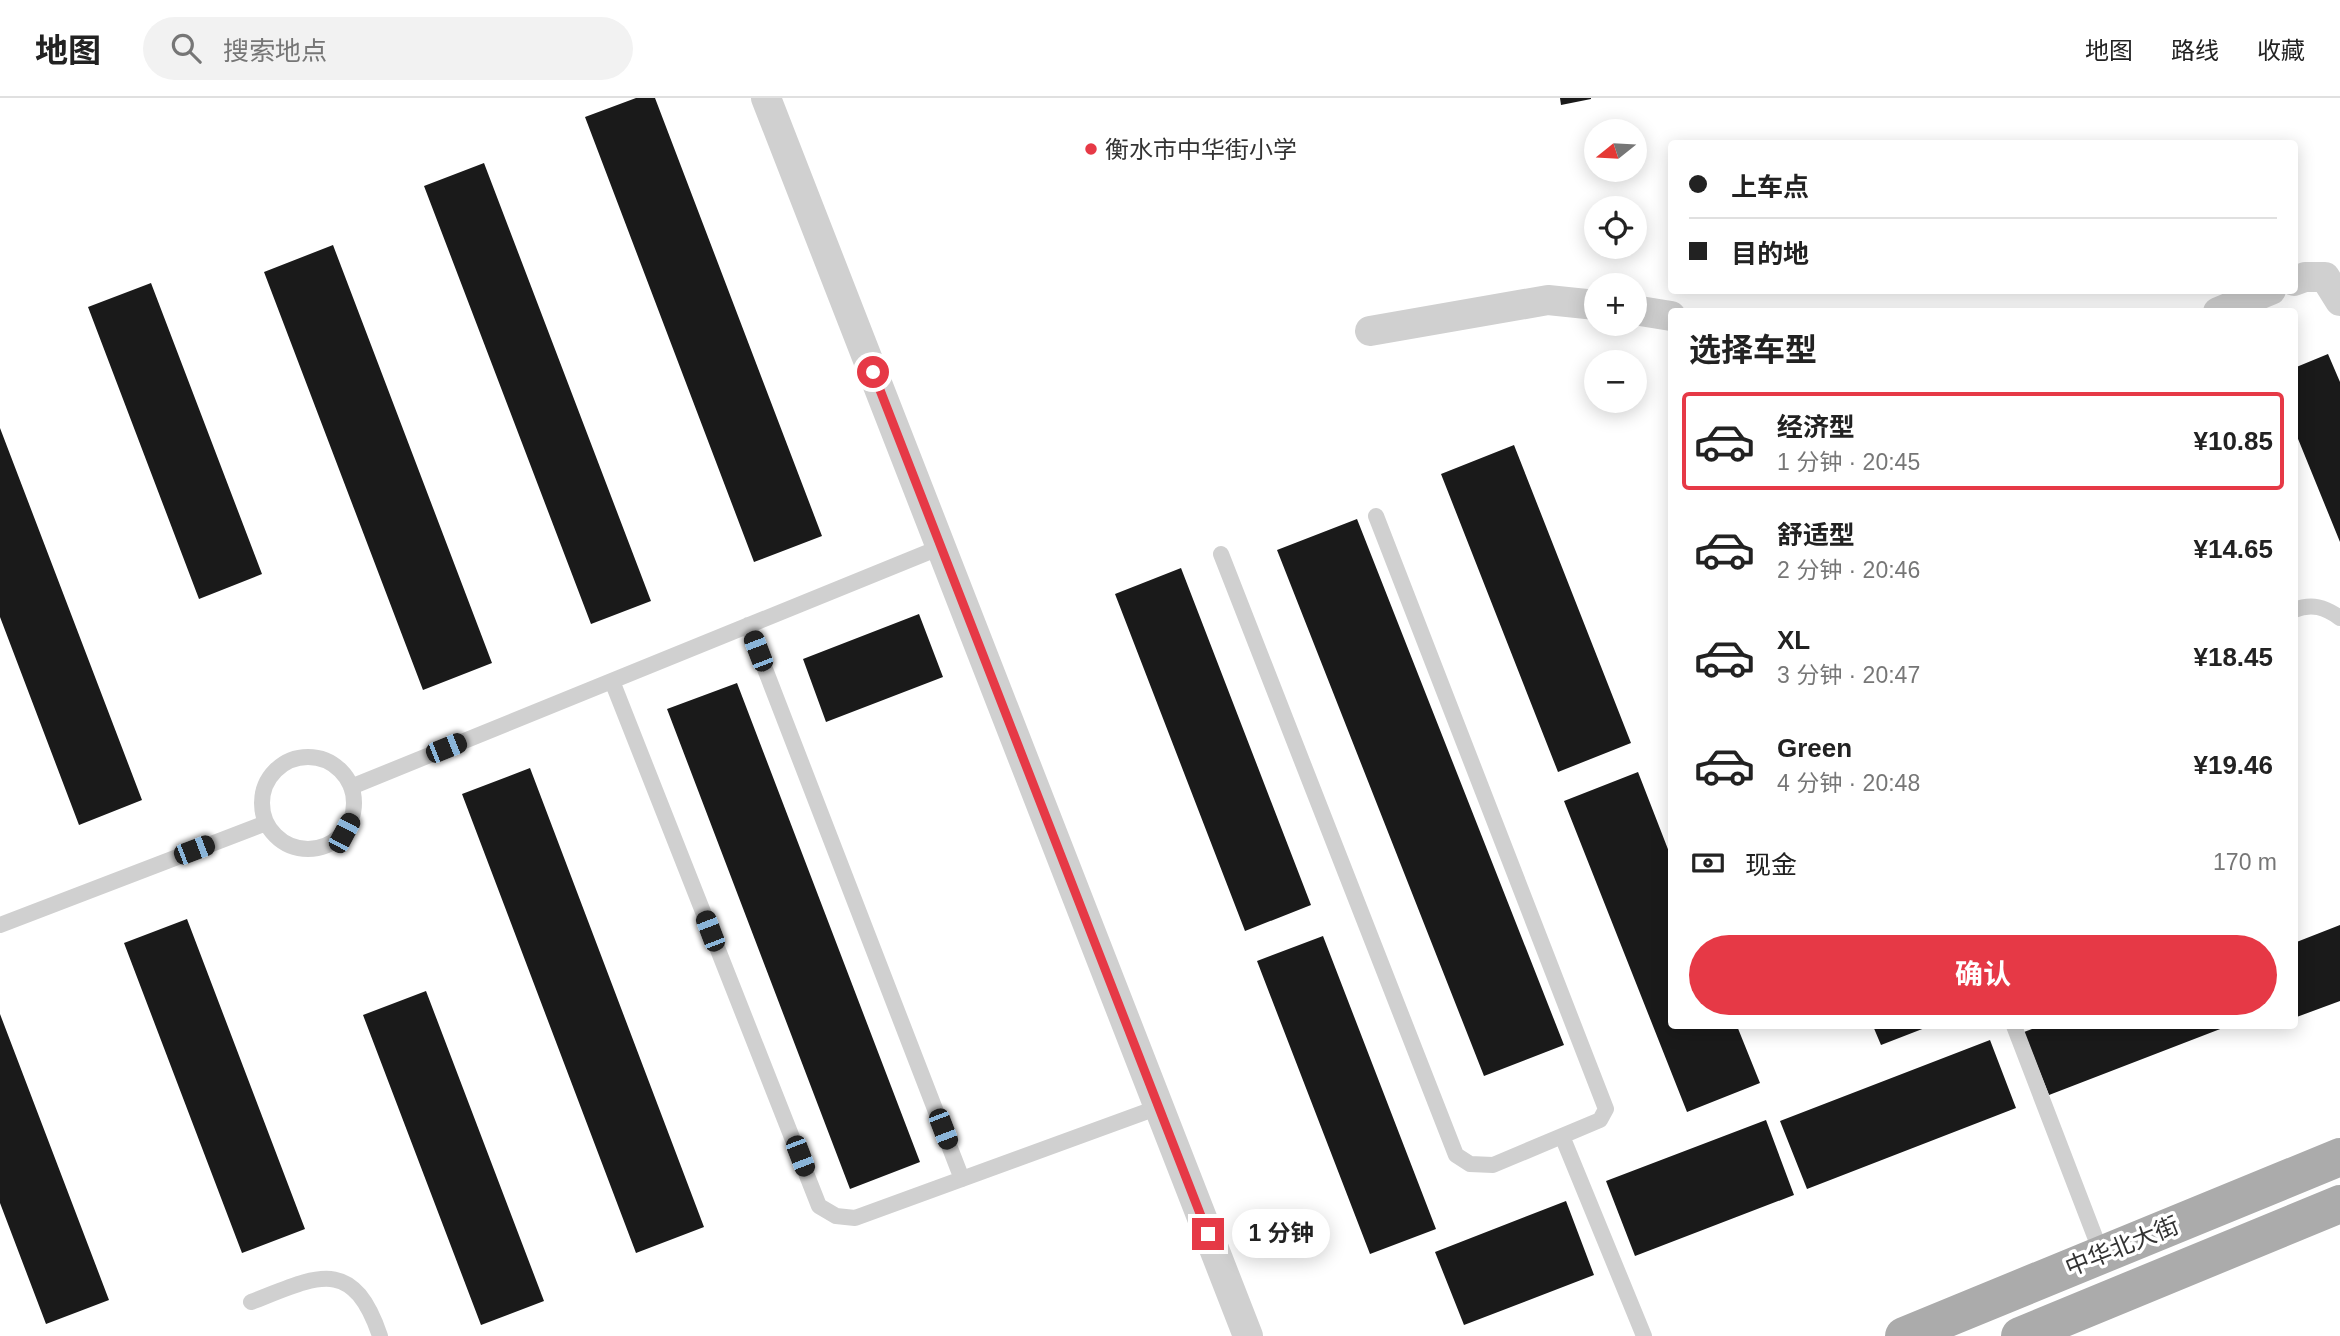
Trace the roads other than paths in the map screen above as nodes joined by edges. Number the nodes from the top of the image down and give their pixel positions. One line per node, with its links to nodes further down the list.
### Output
1 (766, 98): 11 (street)
2 (2298, 280): 4 (street)
3 (2261, 294): 6 (street)
4 (2340, 301)
5 (1584, 304): 9 (street)
6 (2228, 308)
7 (1647, 312): 8 (street)
8 (1668, 316)
9 (1370, 331)
10 (1376, 516): 22 (lane)
11 (941, 547): 15 (lane); 21 (street)
12 (1221, 554): 22 (lane)
13 (2298, 608): 14 (lane)
14 (2340, 618)
15 (748, 625): 16 (lane); 24 (lane)
16 (612, 681): 17 (lane); 24 (lane)
17 (351, 787): 18 (lane); 18 (lane)
18 (266, 823): 19 (lane)
19 (0, 925)
20 (2015, 1029): 26 (lane)
21 (1159, 1107): 24 (lane); 29 (street)
22 (1562, 1136): 30 (lane)
23 (2340, 1157): 26 (main road, 中华北大街)
24 (962, 1179)
25 (2340, 1204): 32 (main road, 中华北大街)
26 (2102, 1255): 31 (main road, 中华北大街)
27 (251, 1302): 28 (lane)
28 (380, 1336)
29 (1248, 1336)
30 (1644, 1336)
31 (1905, 1336)
32 (2020, 1336)

